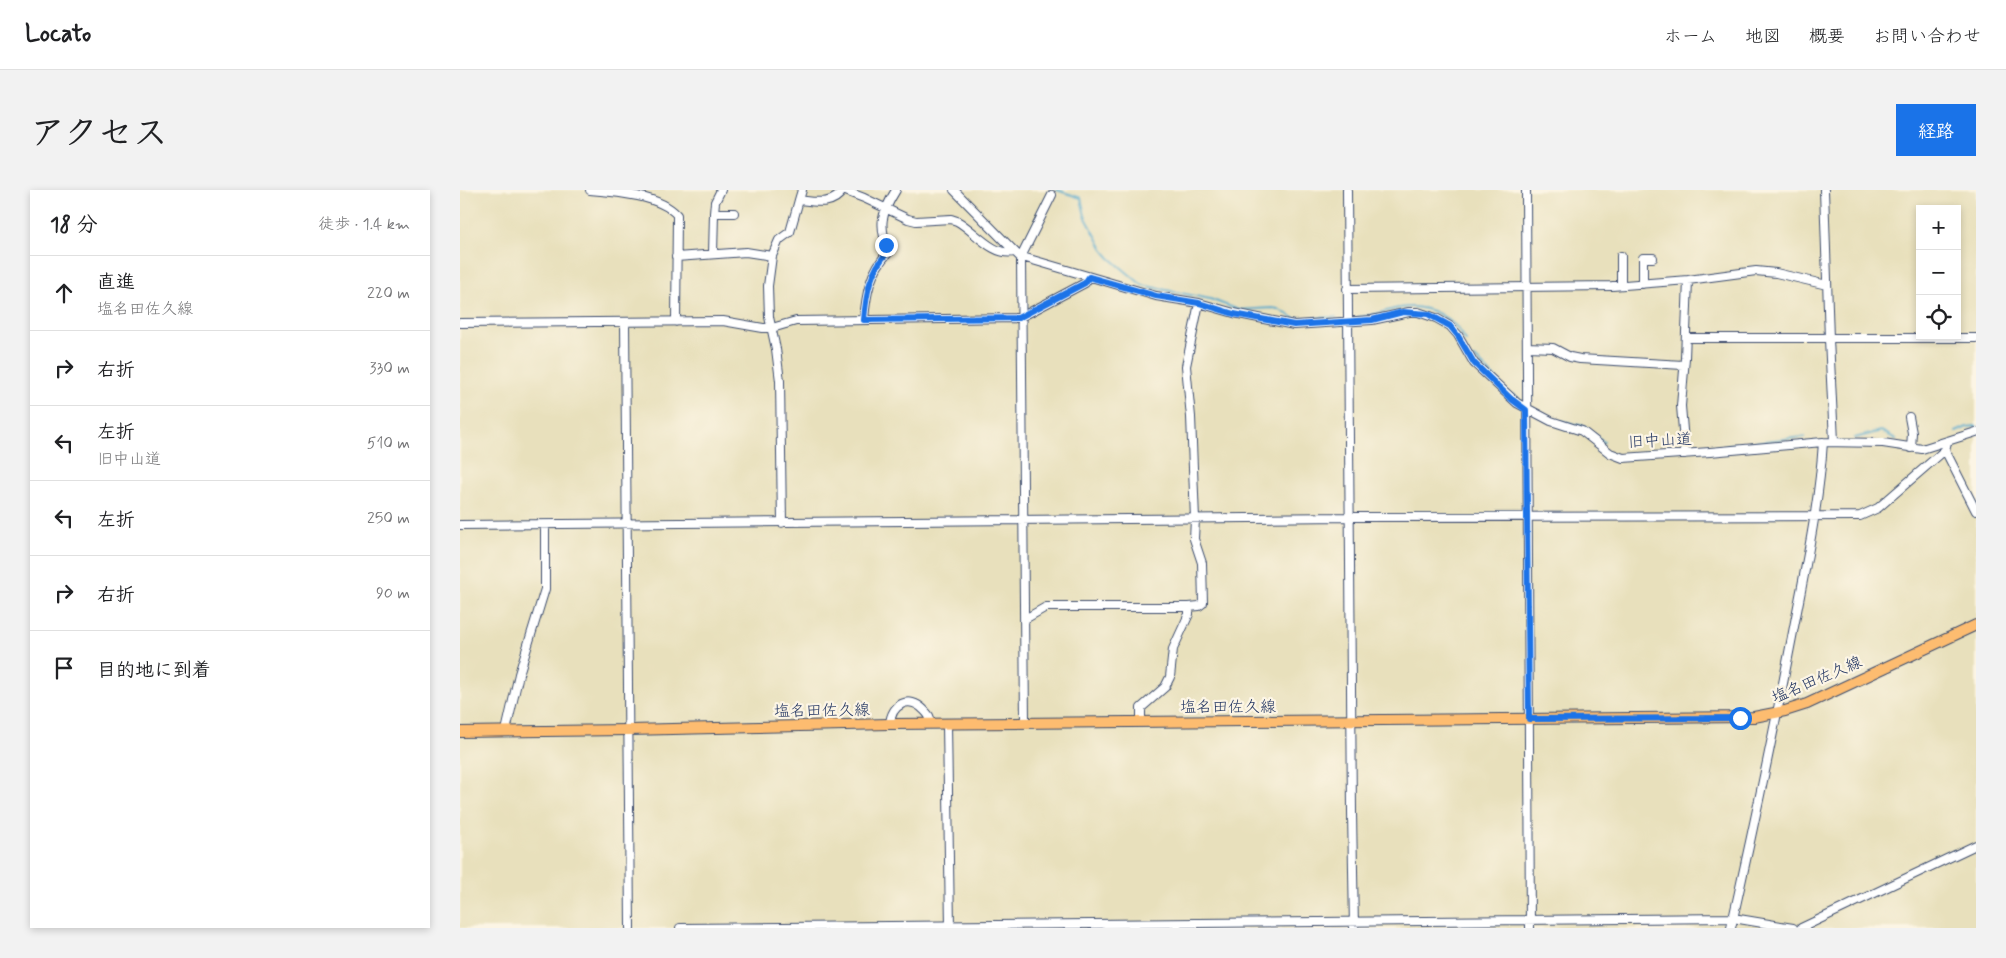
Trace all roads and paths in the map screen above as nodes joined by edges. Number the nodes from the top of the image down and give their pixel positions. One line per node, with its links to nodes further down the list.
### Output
1 (590, 190): 19 (street)
2 (721, 190): 14 (street)
3 (802, 190): 11 (street)
4 (843, 190): 11 (street); 12 (street)
5 (896, 190): 12 (street)
6 (954, 190): 16 (street, 旧中山道)
7 (1347, 190): 27 (street)
8 (1526, 190): 26 (street)
9 (1824, 190): 25 (street)
10 (1052, 195): 16 (street)
11 (799, 200): 17 (street)
12 (885, 208): 16 (street); 30 (street)
13 (734, 212): 14 (street)
14 (714, 213): 15 (street)
15 (713, 254): 17 (street); 19 (street)
16 (1017, 254): 21 (street, 旧中山道); 29 (street)
17 (772, 256): 35 (street)
18 (1620, 256): 24 (street)
19 (676, 257): 33 (street)
20 (1652, 258): 23 (street)
21 (1089, 277): 28 (street, 旧中山道); 29 (street)
22 (1688, 280): 23 (street); 25 (street); 36 (street)
23 (1643, 284): 24 (street)
24 (1621, 285): 26 (street)
25 (1827, 285): 37 (street)
26 (1526, 288): 27 (street); 39 (street)
27 (1347, 289): 31 (street)
28 (1199, 303): 31 (street, 旧中山道); 53 (street)
29 (1022, 317): 30 (street); 54 (street)
30 (864, 320): 35 (street)
31 (1348, 321): 41 (street, 旧中山道); 52 (street)
32 (625, 322): 33 (street); 34 (street); 56 (street)
33 (676, 322): 35 (street)
34 (460, 323)
35 (772, 328): 55 (street)
36 (1686, 338): 37 (street); 40 (street)
37 (1829, 338): 38 (street); 44 (street)
38 (1976, 338)
39 (1527, 348): 40 (street); 41 (street)
40 (1684, 365): 48 (street)
41 (1526, 410): 48 (street, 旧中山道); 51 (street)
42 (1909, 417): 47 (street)
43 (1976, 432): 46 (street, 旧中山道)
44 (1834, 441): 45 (street, 旧中山道); 47 (street, 旧中山道)
45 (1823, 442): 48 (street, 旧中山道); 50 (street)
46 (1946, 446): 47 (street, 旧中山道); 49 (street); 50 (street)
47 (1910, 448)
48 (1685, 454)
49 (1976, 511)
50 (1815, 515): 51 (street); 62 (street)
51 (1527, 516): 52 (street); 63 (street)
52 (1350, 517): 53 (street); 64 (street)
53 (1195, 518): 54 (street); 59 (street)
54 (1025, 520): 55 (street); 60 (street)
55 (782, 522): 56 (street)
56 (627, 524): 58 (street); 70 (street)
57 (460, 525): 58 (street)
58 (545, 525): 72 (street)
59 (1189, 608): 60 (street); 65 (street)
60 (1025, 619): 66 (street)
61 (1976, 625): 62 (main road, 塩名田佐久線)
62 (1777, 714): 63 (main road, 塩名田佐久線); 74 (street)
63 (1529, 719): 64 (main road, 塩名田佐久線); 76 (street)
64 (1352, 721): 65 (main road, 塩名田佐久線); 75 (street)
65 (1141, 722): 66 (main road, 塩名田佐久線)
66 (1025, 723): 69 (main road, 塩名田佐久線)
67 (890, 724): 68 (main road, 塩名田佐久線); 68 (street); 70 (main road, 塩名田佐久線)
68 (932, 724): 69 (main road, 塩名田佐久線)
69 (947, 724): 77 (street)
70 (629, 730): 72 (main road, 塩名田佐久線); 78 (street)
71 (460, 732): 72 (main road, 塩名田佐久線)
72 (506, 732)
73 (1976, 845): 82 (street)
74 (1733, 918): 76 (street); 80 (street); 81 (street)
75 (1354, 924): 76 (street); 77 (street)
76 (1530, 924)
77 (950, 926): 79 (street)
78 (630, 928)
79 (680, 928)
80 (1731, 928)
81 (1793, 928)
82 (1801, 928)

